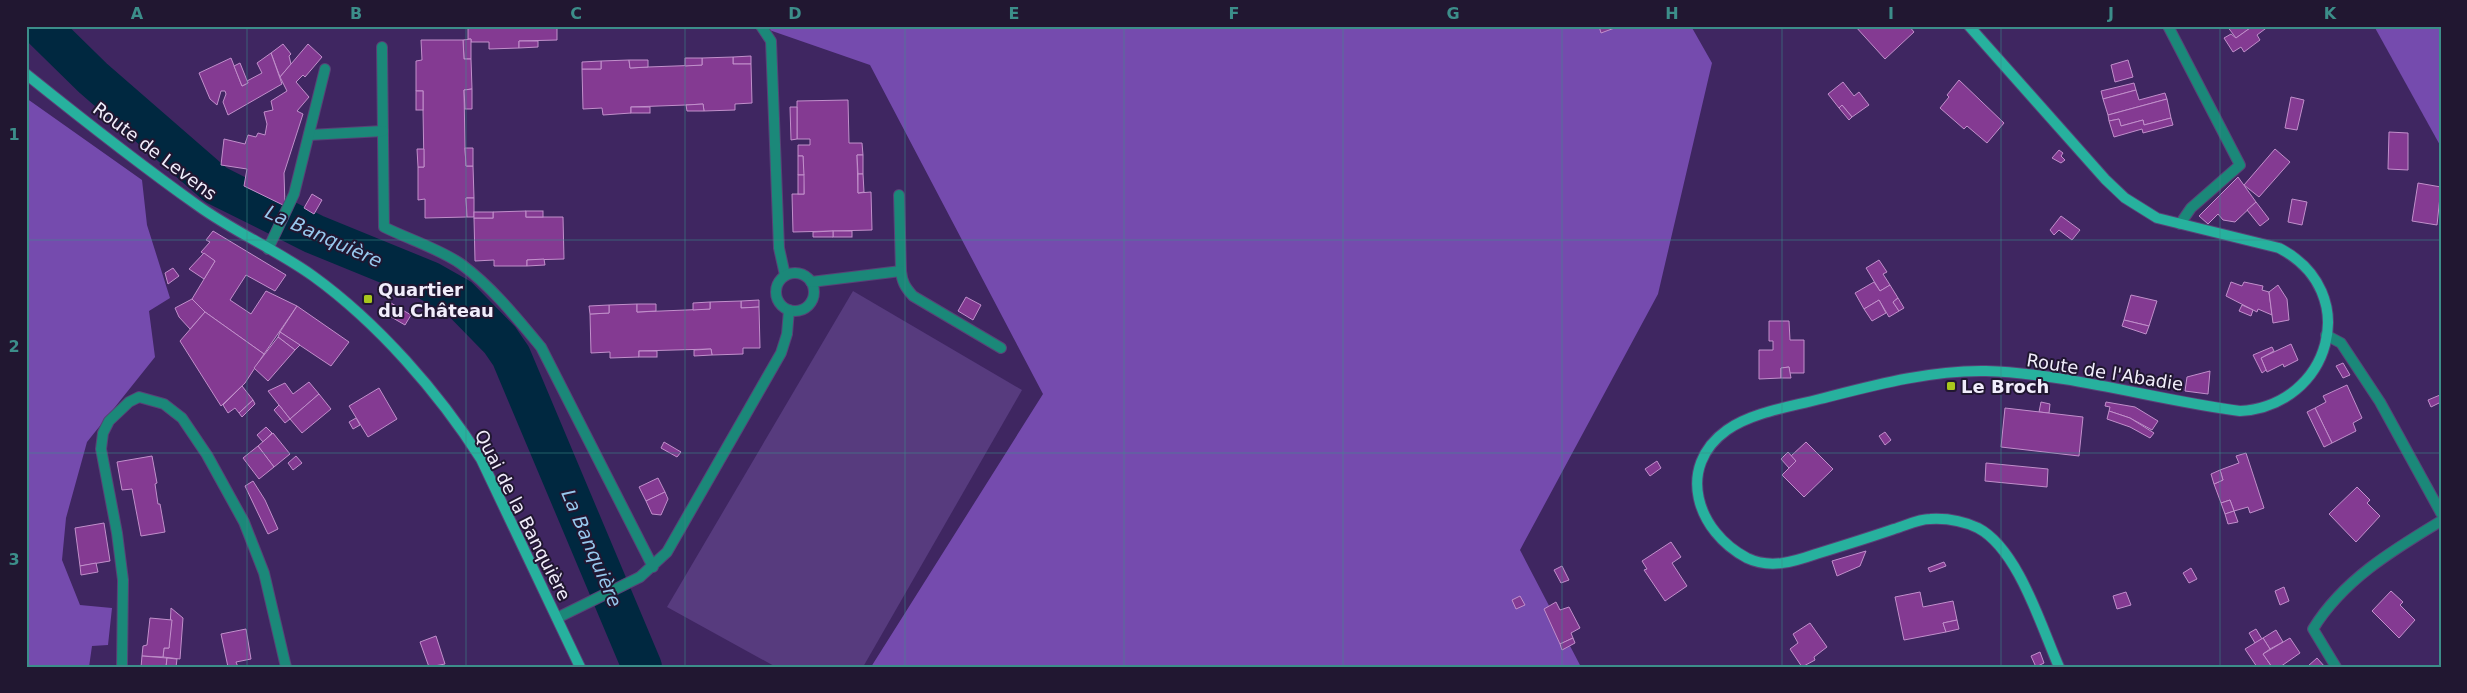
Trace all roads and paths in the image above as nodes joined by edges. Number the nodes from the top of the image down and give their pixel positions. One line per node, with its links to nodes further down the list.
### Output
1 (761, 26): 13 (street)
2 (1969, 26): 10 (street, Route de l'Abadie)
3 (2168, 26): 10 (street)
4 (382, 47): 7 (street)
5 (325, 69): 8 (street)
6 (26, 74): 11 (street, Route de Levens)
7 (383, 131): 8 (street); 20 (street)
8 (309, 134): 11 (street)
9 (899, 195): 12 (street)
10 (2180, 224): 16 (street, Route de l'Abadie)
11 (268, 249): 21 (street, Quai de la Banquière)
12 (901, 271): 14 (street); 17 (street)
13 (785, 275): 14 (street); 15 (street)
14 (811, 282): 15 (street)
15 (789, 310): 20 (street)
16 (2326, 335): 18 (street); 25 (street, Route de l'Abadie)
17 (1001, 348)
18 (2441, 513)
19 (2441, 521): 26 (street)
20 (653, 567): 21 (street)
21 (557, 618): 24 (street, Quai de la Banquière)
22 (122, 667): 23 (street)
23 (286, 667)
24 (580, 667)
25 (2059, 667)
26 (2336, 667)

